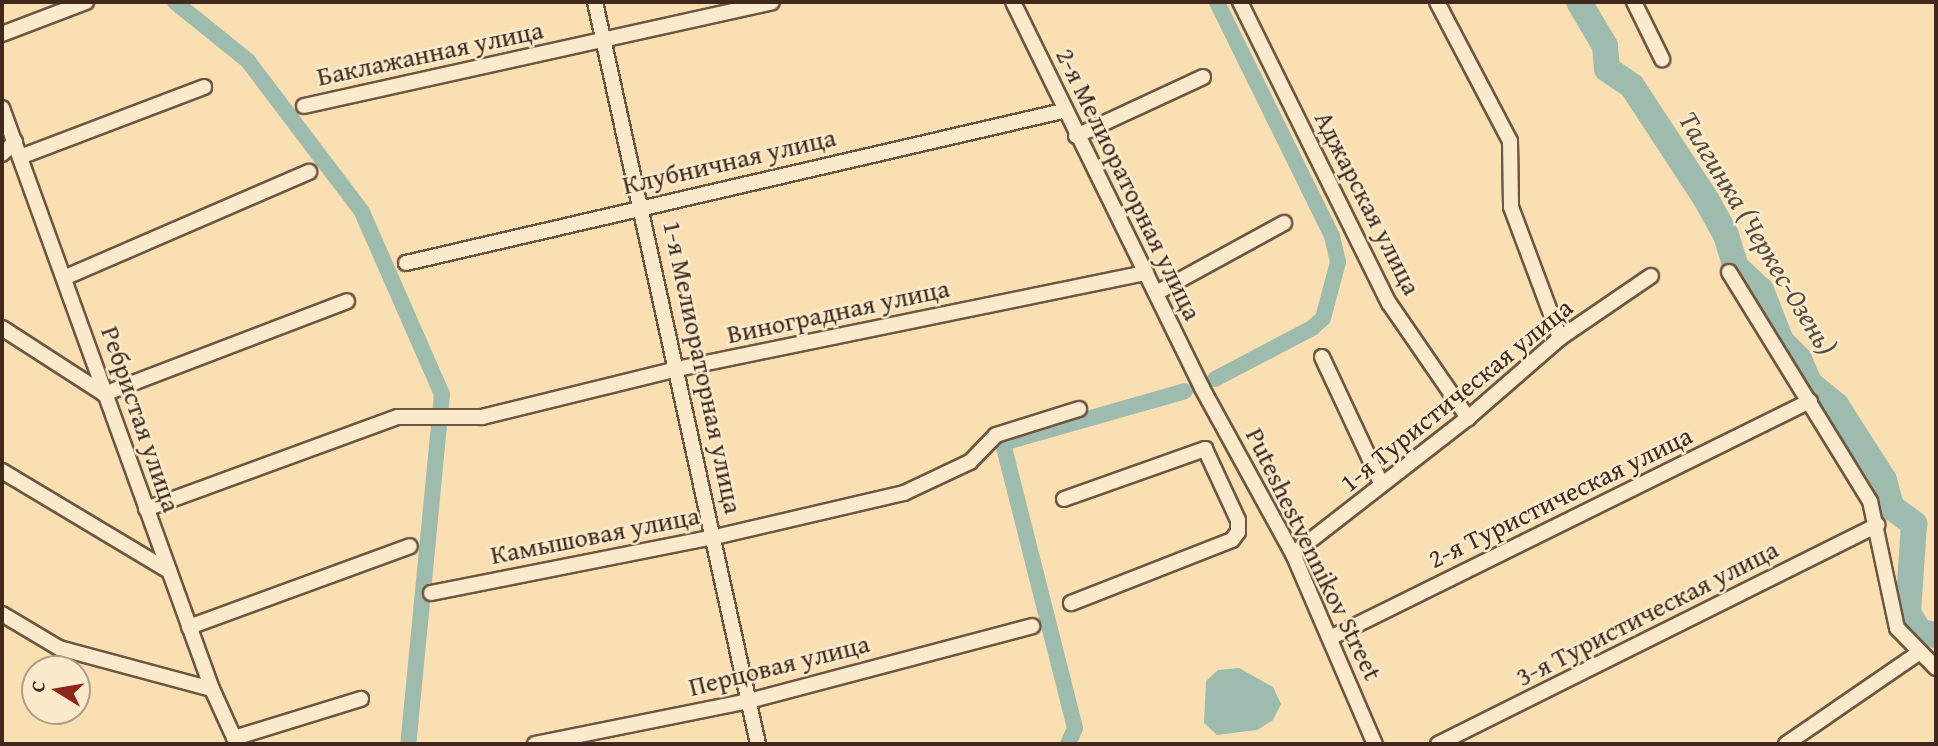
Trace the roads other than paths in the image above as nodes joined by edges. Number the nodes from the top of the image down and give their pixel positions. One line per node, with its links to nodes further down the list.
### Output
1 (86, 2): 8 (street)
2 (595, 2): 9 (street, 1-я Мелиораторная улица)
3 (772, 2): 9 (street, Баклажанная улица)
4 (1240, 2): 38 (street, Аджарская улица)
5 (1437, 2): 31 (street)
6 (1634, 2): 10 (street)
7 (1019, 4): 15 (street, 2-я Мелиораторная улица)
8 (2, 34)
9 (604, 39): 13 (street, Баклажанная улица); 21 (street, 1-я Мелиораторная улица)
10 (1662, 59)
11 (1203, 77): 16 (street)
12 (204, 86): 19 (street)
13 (304, 106)
14 (2, 108): 17 (street, Ребристая улица)
15 (1063, 111): 16 (street, 2-я Мелиораторная улица); 21 (street, Клубничная улица)
16 (1076, 136): 25 (street, 2-я Мелиораторная улица)
17 (15, 142): 18 (street); 19 (street, Ребристая улица)
18 (2, 154)
19 (20, 157): 27 (street, Ребристая улица)
20 (309, 172): 27 (street)
21 (643, 205): 23 (street, Клубничная улица); 33 (street, 1-я Мелиораторная улица)
22 (1284, 223): 28 (street)
23 (406, 263)
24 (1730, 272): 36 (street)
25 (1146, 273): 28 (street, 2-я Мелиораторная улица); 33 (street, Виноградная улица)
26 (1650, 276): 31 (street, 1-я Туристическая улица)
27 (66, 277): 35 (street, Ребристая улица)
28 (1156, 293): 34 (street, 2-я Мелиораторная улица)
29 (347, 301): 35 (street)
30 (2, 328): 35 (street)
31 (1560, 338): 38 (street, 1-я Туристическая улица)
32 (1322, 356): 42 (street)
33 (677, 369): 44 (street, Виноградная улица); 46 (street, 1-я Мелиораторная улица)
34 (1202, 388): 39 (street, Puteshestvennikov Street)
35 (104, 394): 44 (street, Ребристая улица)
36 (1810, 401): 45 (street); 55 (street, 2-я Туристическая улица)
37 (1079, 409): 46 (street, Камышовая улица)
38 (1468, 418): 42 (street, 1-я Туристическая улица)
39 (1230, 439): 40 (street); 48 (street, Puteshestvennikov Street)
40 (1205, 449): 43 (street); 51 (street)
41 (2, 471): 49 (street)
42 (1382, 485): 48 (street, 1-я Туристическая улица)
43 (1064, 499)
44 (146, 509): 49 (street, Ребристая улица)
45 (1878, 525): 56 (street); 65 (street, 3-я Туристическая улица)
46 (715, 537): 50 (street, Камышовая улица); 60 (street, 1-я Мелиораторная улица)
47 (410, 546): 54 (street)
48 (1293, 555): 55 (street, Puteshestvennikov Street)
49 (169, 571): 54 (street, Ребристая улица)
50 (431, 593)
51 (1071, 603)
52 (2, 614): 58 (street)
53 (1032, 626): 60 (street, Перцовая улица)
54 (190, 627): 58 (street, Ребристая улица)
55 (1332, 637): 64 (street, Puteshestvennikov Street)
56 (1917, 654): 57 (street); 66 (street)
57 (1936, 668)
58 (212, 689): 61 (street, Ребристая улица)
59 (361, 699): 61 (street)
60 (748, 701): 62 (street, Перцовая улица); 63 (street, 1-я Мелиораторная улица)
61 (236, 741)
62 (536, 744)
63 (758, 744)
64 (1375, 744)
65 (1438, 744)
66 (1786, 744)

